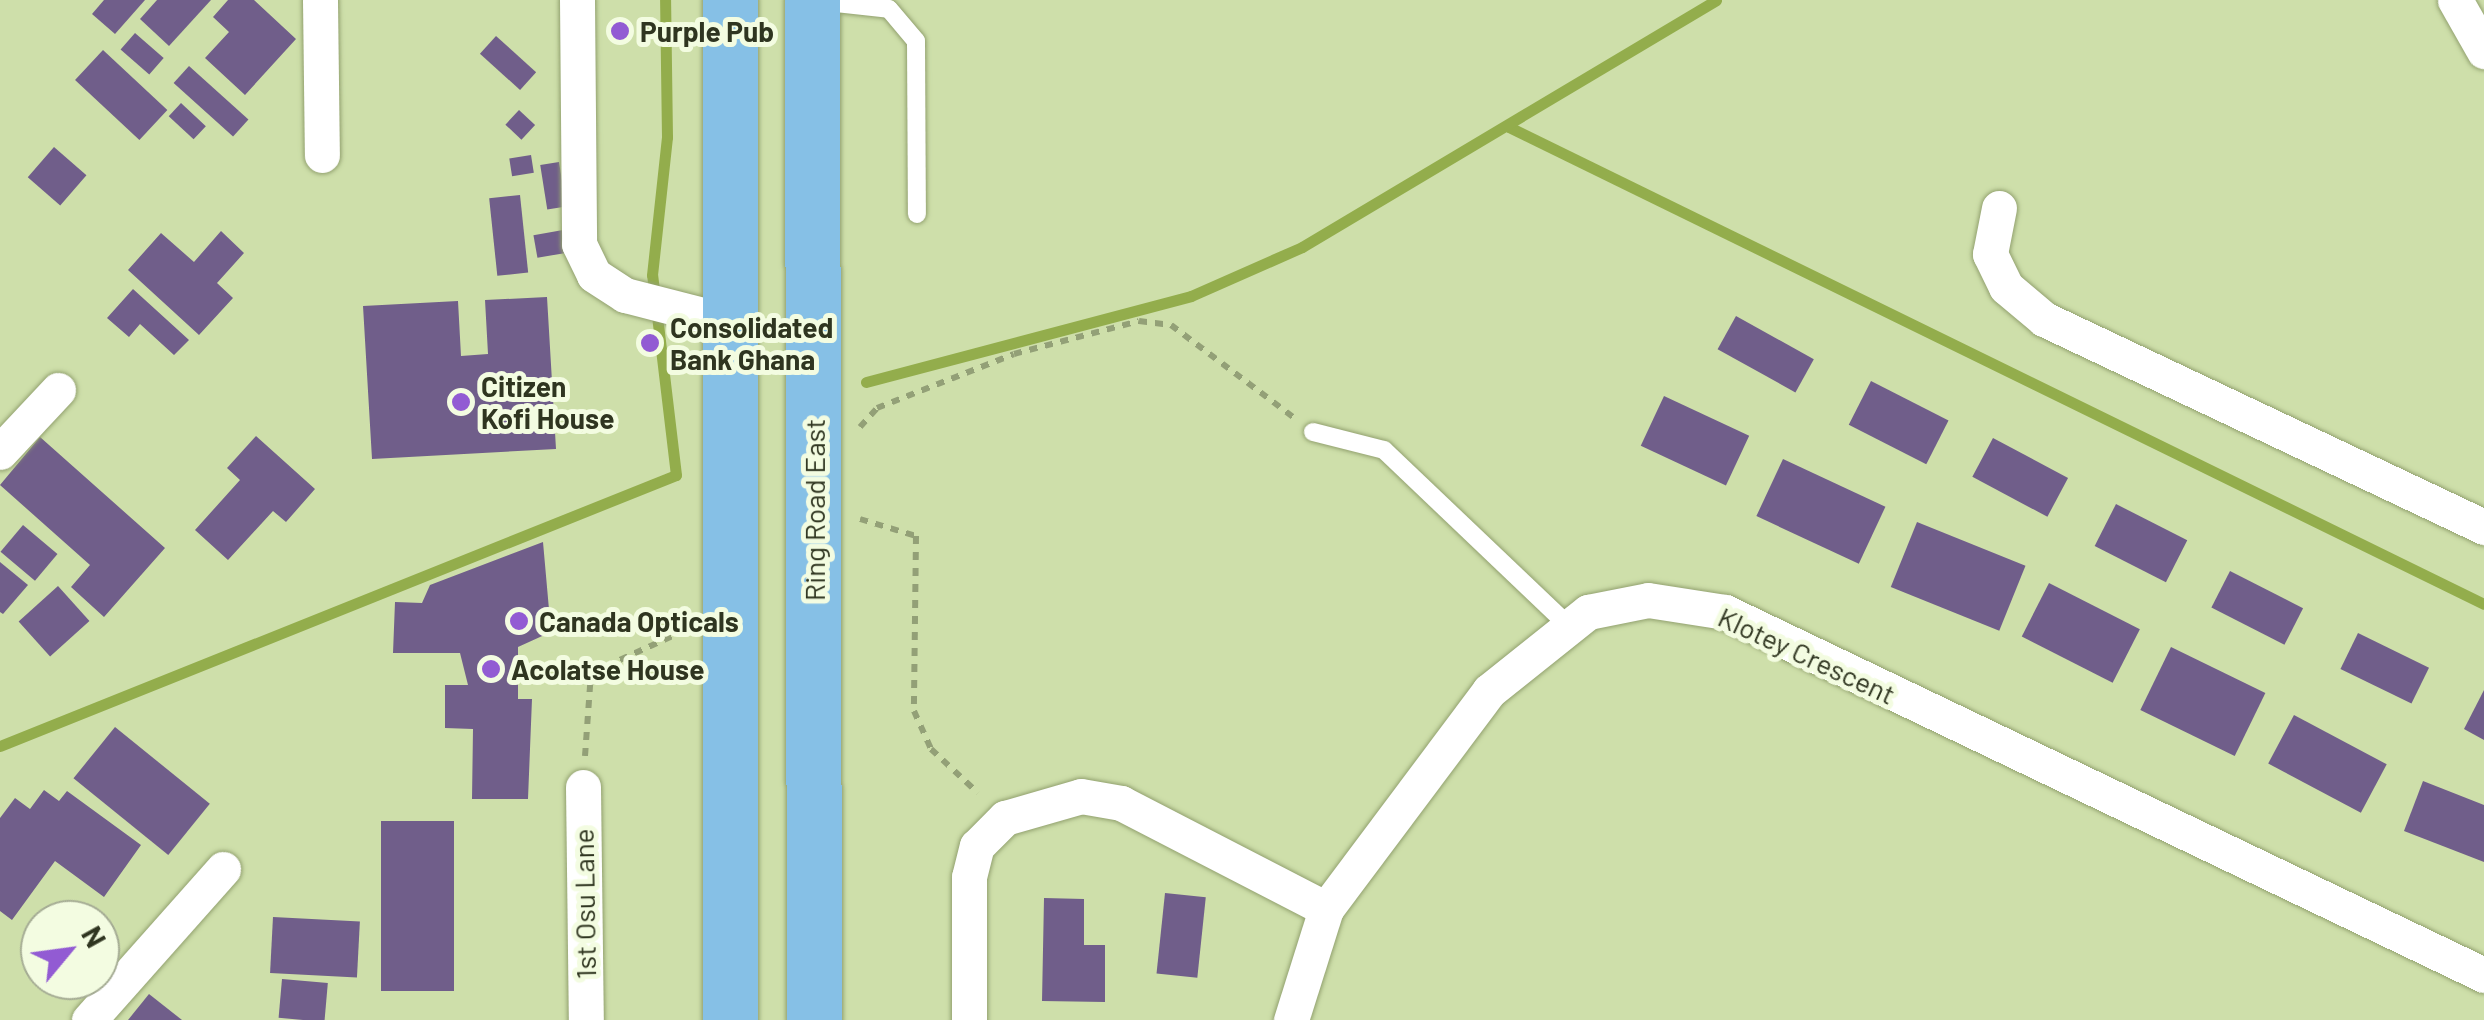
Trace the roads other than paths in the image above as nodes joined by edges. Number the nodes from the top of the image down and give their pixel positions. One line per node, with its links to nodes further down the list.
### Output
1 (320, 0): 7 (street)
2 (577, 0): 10 (street)
3 (730, 0): 10 (main road)
4 (812, 0): 9 (lane); 23 (main road, Ring Road East)
5 (2455, 0): 6 (street)
6 (2484, 51)
7 (322, 156)
8 (2000, 208): 14 (street)
9 (917, 214)
10 (730, 322): 22 (main road)
11 (58, 390): 13 (street)
12 (1312, 432): 15 (lane)
13 (0, 452)
14 (2484, 527)
15 (1568, 625): 18 (street, Klotey Crescent); 19 (street, Klotey Crescent)
16 (583, 787): 21 (street, 1st Osu Lane)
17 (224, 869): 20 (street)
18 (1326, 909): 24 (street); 25 (street, Klotey Crescent)
19 (2484, 974)
20 (89, 1020)
21 (586, 1020)
22 (730, 1020)
23 (814, 1020)
24 (968, 1020)
25 (1291, 1020)

